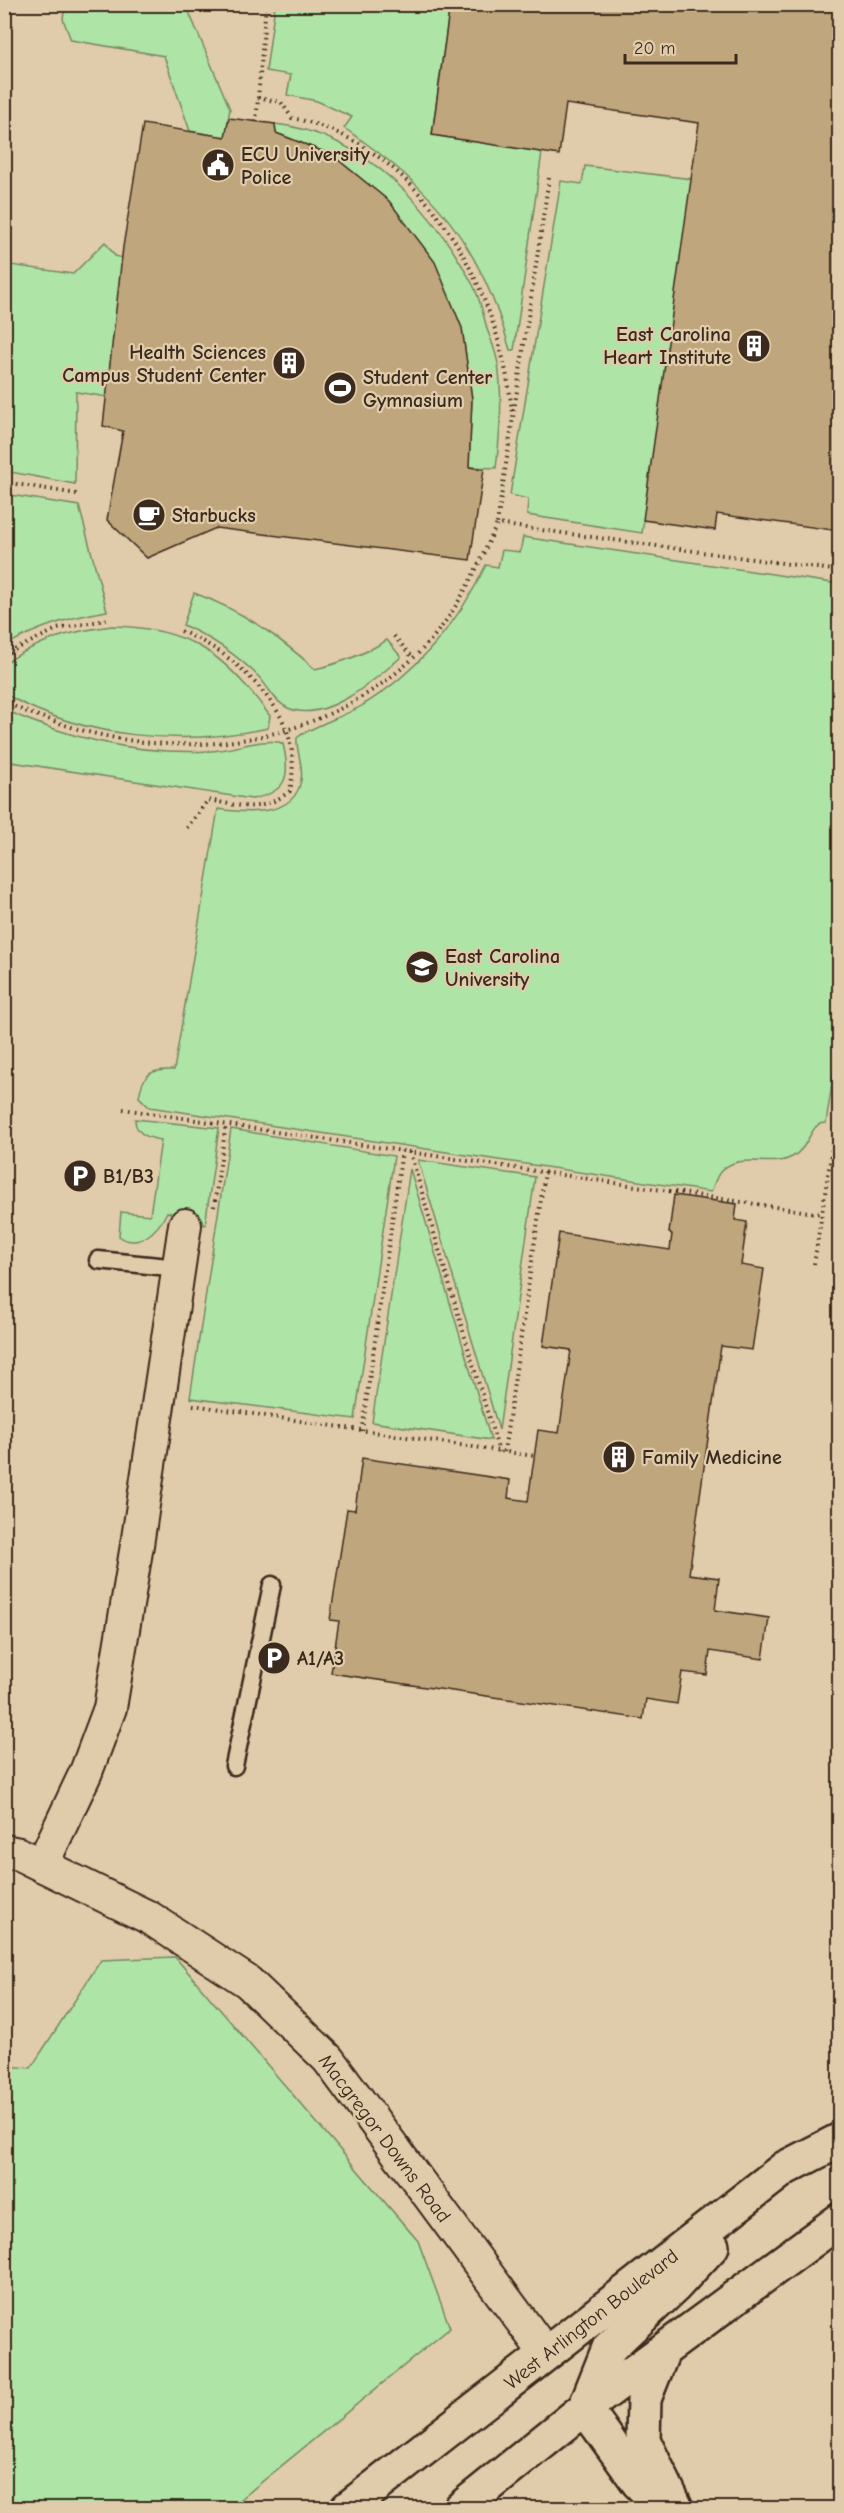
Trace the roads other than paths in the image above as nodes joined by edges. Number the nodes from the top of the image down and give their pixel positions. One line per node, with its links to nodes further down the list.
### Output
1 (185, 1225): 3 (street)
2 (98, 1260): 3 (lane)
3 (179, 1268): 7 (street)
4 (272, 1585): 5 (lane)
5 (234, 1766)
6 (4, 1851): 7 (street, Macgregor Downs Road)
7 (42, 1865): 12 (street, Macgregor Downs Road)
8 (840, 2140): 9 (main road, West Arlington Boulevard)
9 (785, 2168): 12 (main road, West Arlington Boulevard); 13 (main road)
10 (840, 2220): 11 (main road)
11 (663, 2351): 13 (main road); 17 (main road)
12 (546, 2354): 14 (main road, West Arlington Boulevard)
13 (585, 2408): 15 (main road); 16 (main road)
14 (348, 2508)
15 (461, 2508)
16 (664, 2508)
17 (676, 2508)

